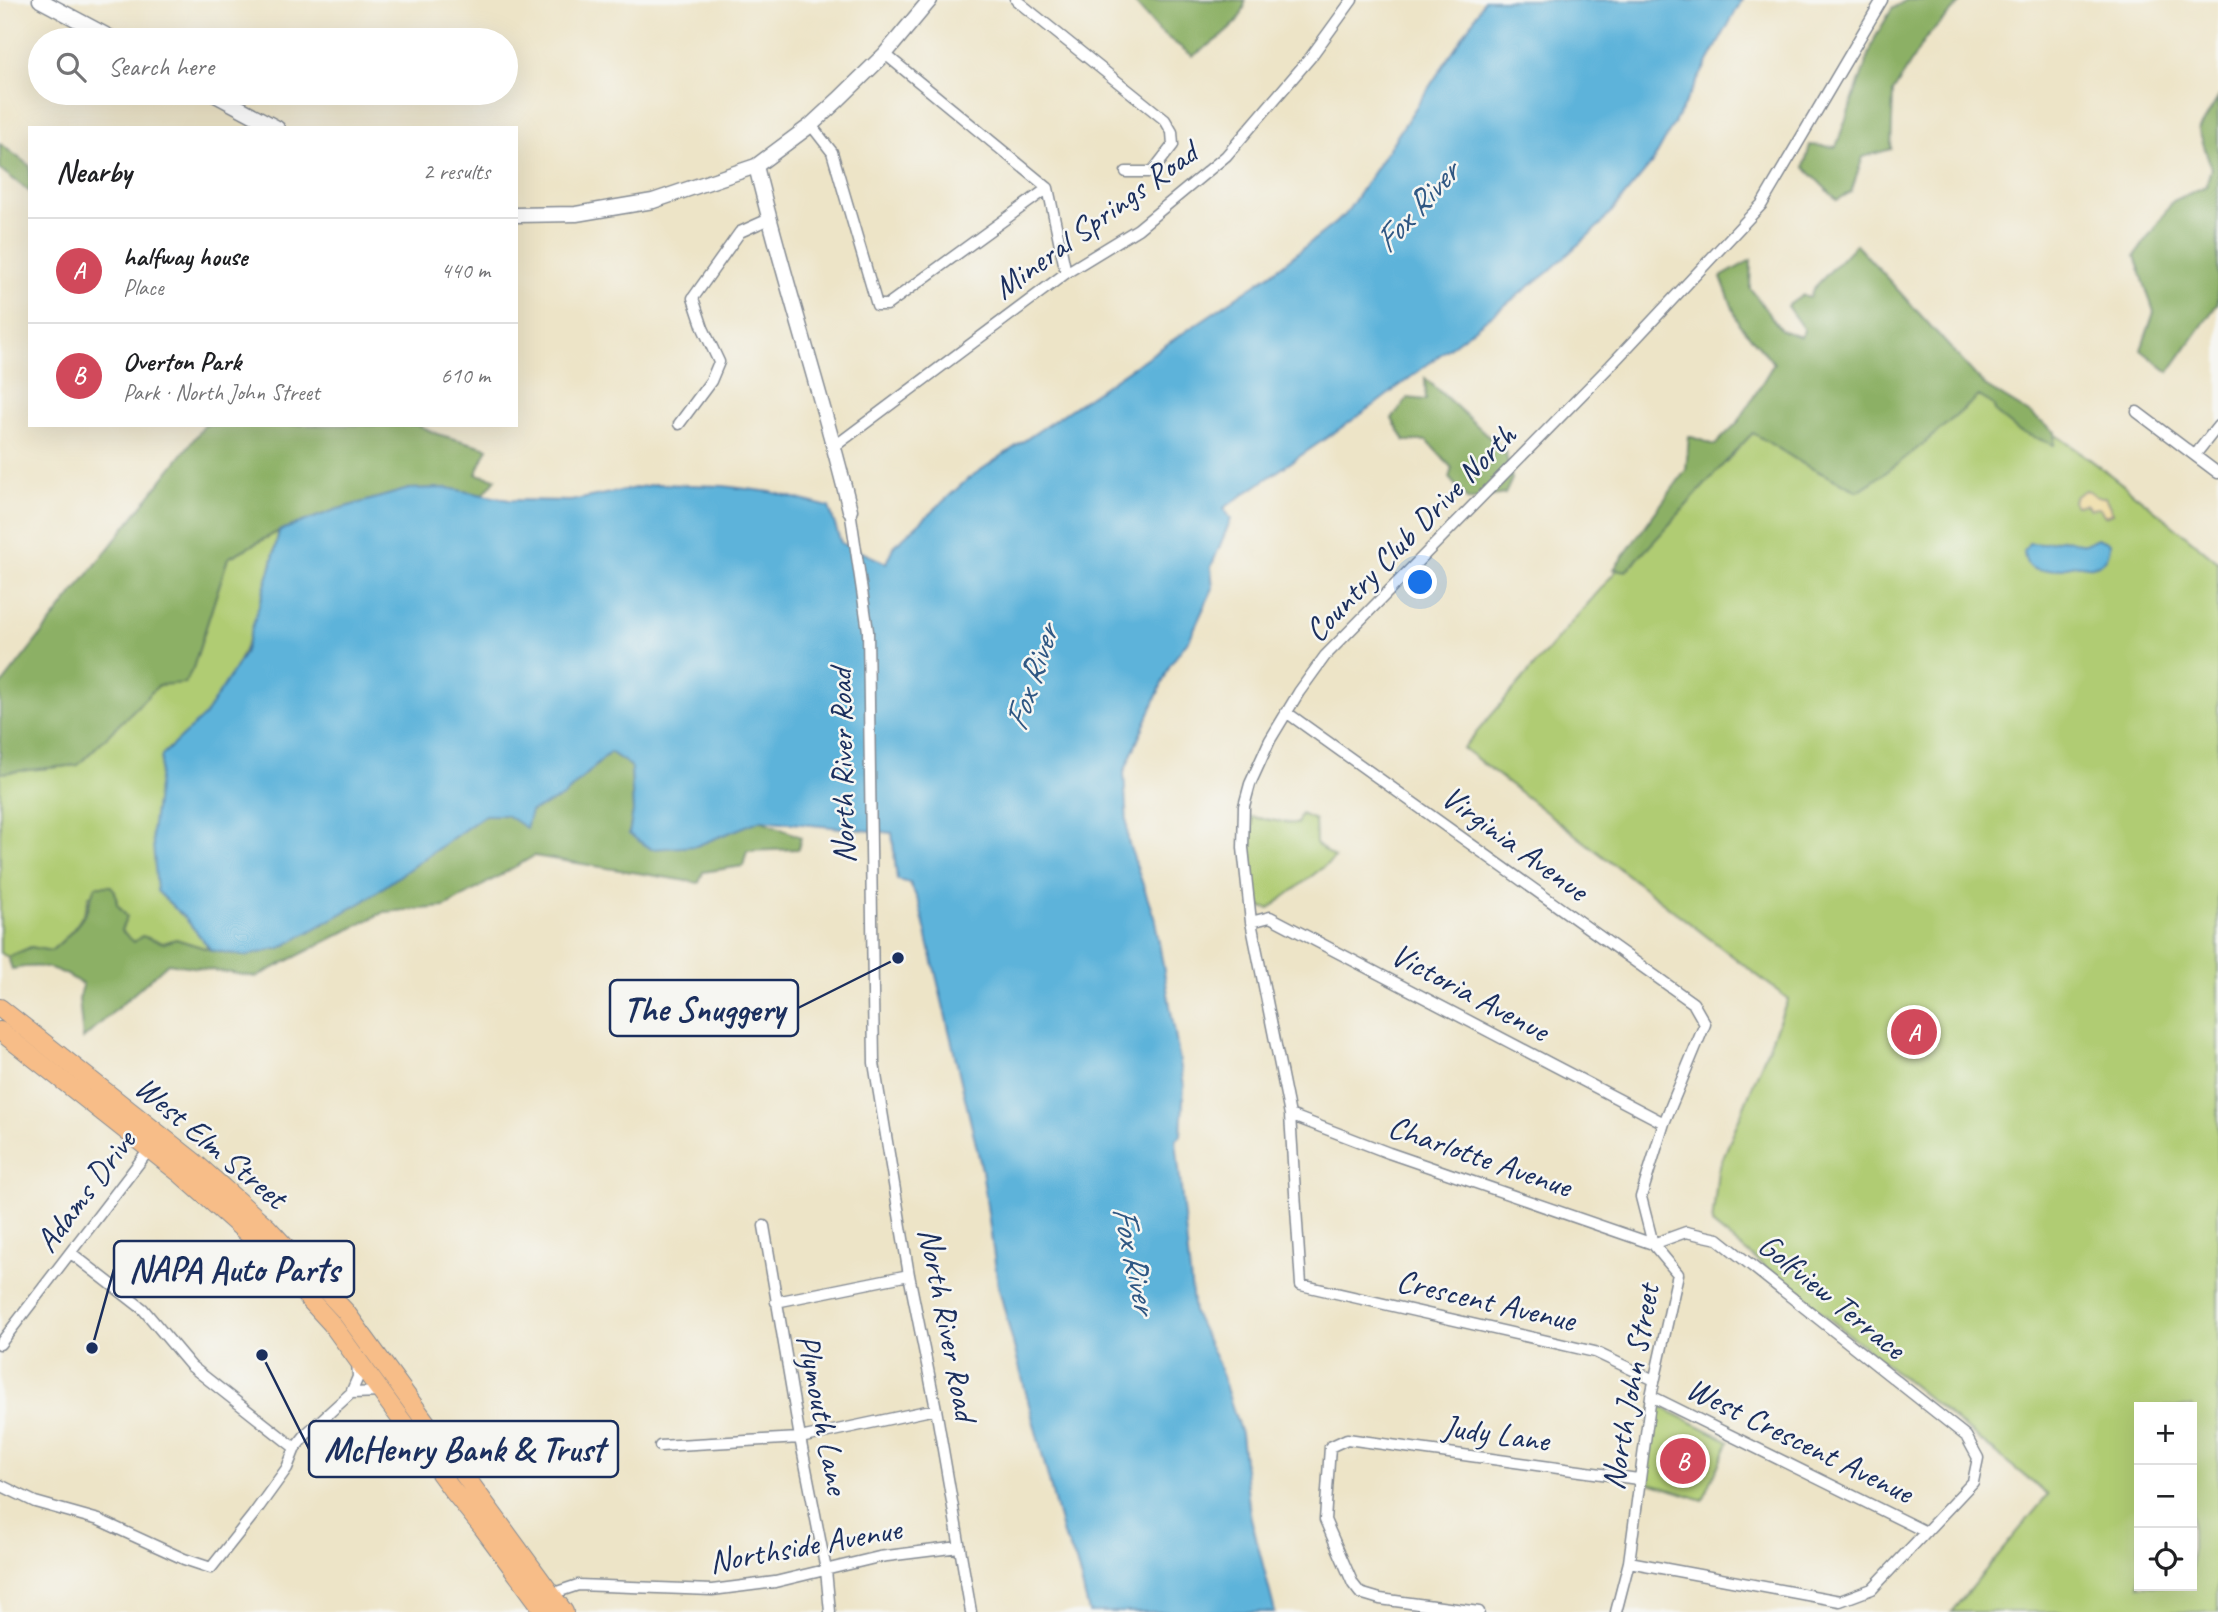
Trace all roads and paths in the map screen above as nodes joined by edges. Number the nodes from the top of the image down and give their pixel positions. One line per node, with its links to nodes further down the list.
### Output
1 (40, 0): 6 (street)
2 (930, 0): 7 (street)
3 (1016, 0): 12 (street)
4 (1352, 0): 16 (street, Mineral Springs Road)
5 (1882, 0): 24 (street, Country Club Drive North)
6 (92, 28)
7 (885, 54): 9 (street); 13 (street)
8 (234, 105): 10 (street)
9 (811, 125): 11 (street); 13 (street)
10 (273, 126)
11 (756, 166): 14 (street); 15 (street, North River Road)
12 (1126, 172)
13 (1048, 188): 16 (street)
14 (518, 215)
15 (769, 219): 18 (street); 20 (street, North River Road)
16 (1066, 273): 20 (street, Mineral Springs Road)
17 (2137, 412): 21 (street)
18 (679, 424)
19 (2218, 426): 21 (street)
20 (835, 446): 23 (street, North River Road)
21 (2195, 455): 22 (street)
22 (2218, 473)
23 (850, 510): 35 (street, North River Road)
24 (1286, 712): 25 (street, Country Club Drive North); 27 (street, Virginia Avenue)
25 (1251, 922): 29 (street, Country Club Drive North); 30 (street, Victoria Avenue)
26 (0, 1008): 31 (main road, West Elm Street)
27 (1705, 1024): 30 (street, North John Street)
28 (0, 1031): 31 (main road, West Elm Street)
29 (1290, 1115): 33 (street, Charlotte Avenue); 36 (street, Country Club Drive North)
30 (1664, 1123): 33 (street, North John Street)
31 (155, 1143): 34 (street, Adams Drive); 39 (main road, West Elm Street); 54 (main road, West Elm Street)
32 (764, 1226): 37 (street, Plymouth Lane)
33 (1653, 1244): 40 (street, North John Street); 50 (street, Golfview Terrace)
34 (71, 1253): 38 (street, Adams Drive); 47 (street)
35 (909, 1275): 37 (street); 44 (street, North River Road)
36 (1301, 1285): 40 (street, Crescent Avenue)
37 (776, 1302): 45 (street, Plymouth Lane)
38 (0, 1344)
39 (357, 1357): 41 (main road, West Elm Street); 42 (street)
40 (1654, 1380): 43 (street, North John Street)
41 (382, 1392): 42 (street); 54 (main road, West Elm Street)
42 (351, 1393): 47 (street)
43 (1651, 1396): 48 (street, North John Street); 50 (street, West Crescent Avenue)
44 (936, 1409): 45 (street); 51 (street, North River Road)
45 (800, 1438): 46 (street); 53 (street, Plymouth Lane)
46 (660, 1446)
47 (295, 1448): 49 (street)
48 (1638, 1479): 52 (street, North John Street); 58 (street, Judy Lane)
49 (0, 1485)
50 (1926, 1532): 52 (street)
51 (959, 1546): 53 (street, Northside Avenue); 57 (street, North River Road)
52 (1629, 1562): 59 (street, North John Street)
53 (826, 1570): 54 (street, Northside Avenue); 56 (street, Plymouth Lane)
54 (544, 1603): 55 (main road, West Elm Street)
55 (564, 1612)
56 (830, 1612)
57 (971, 1612)
58 (1479, 1612)
59 (1616, 1612)

